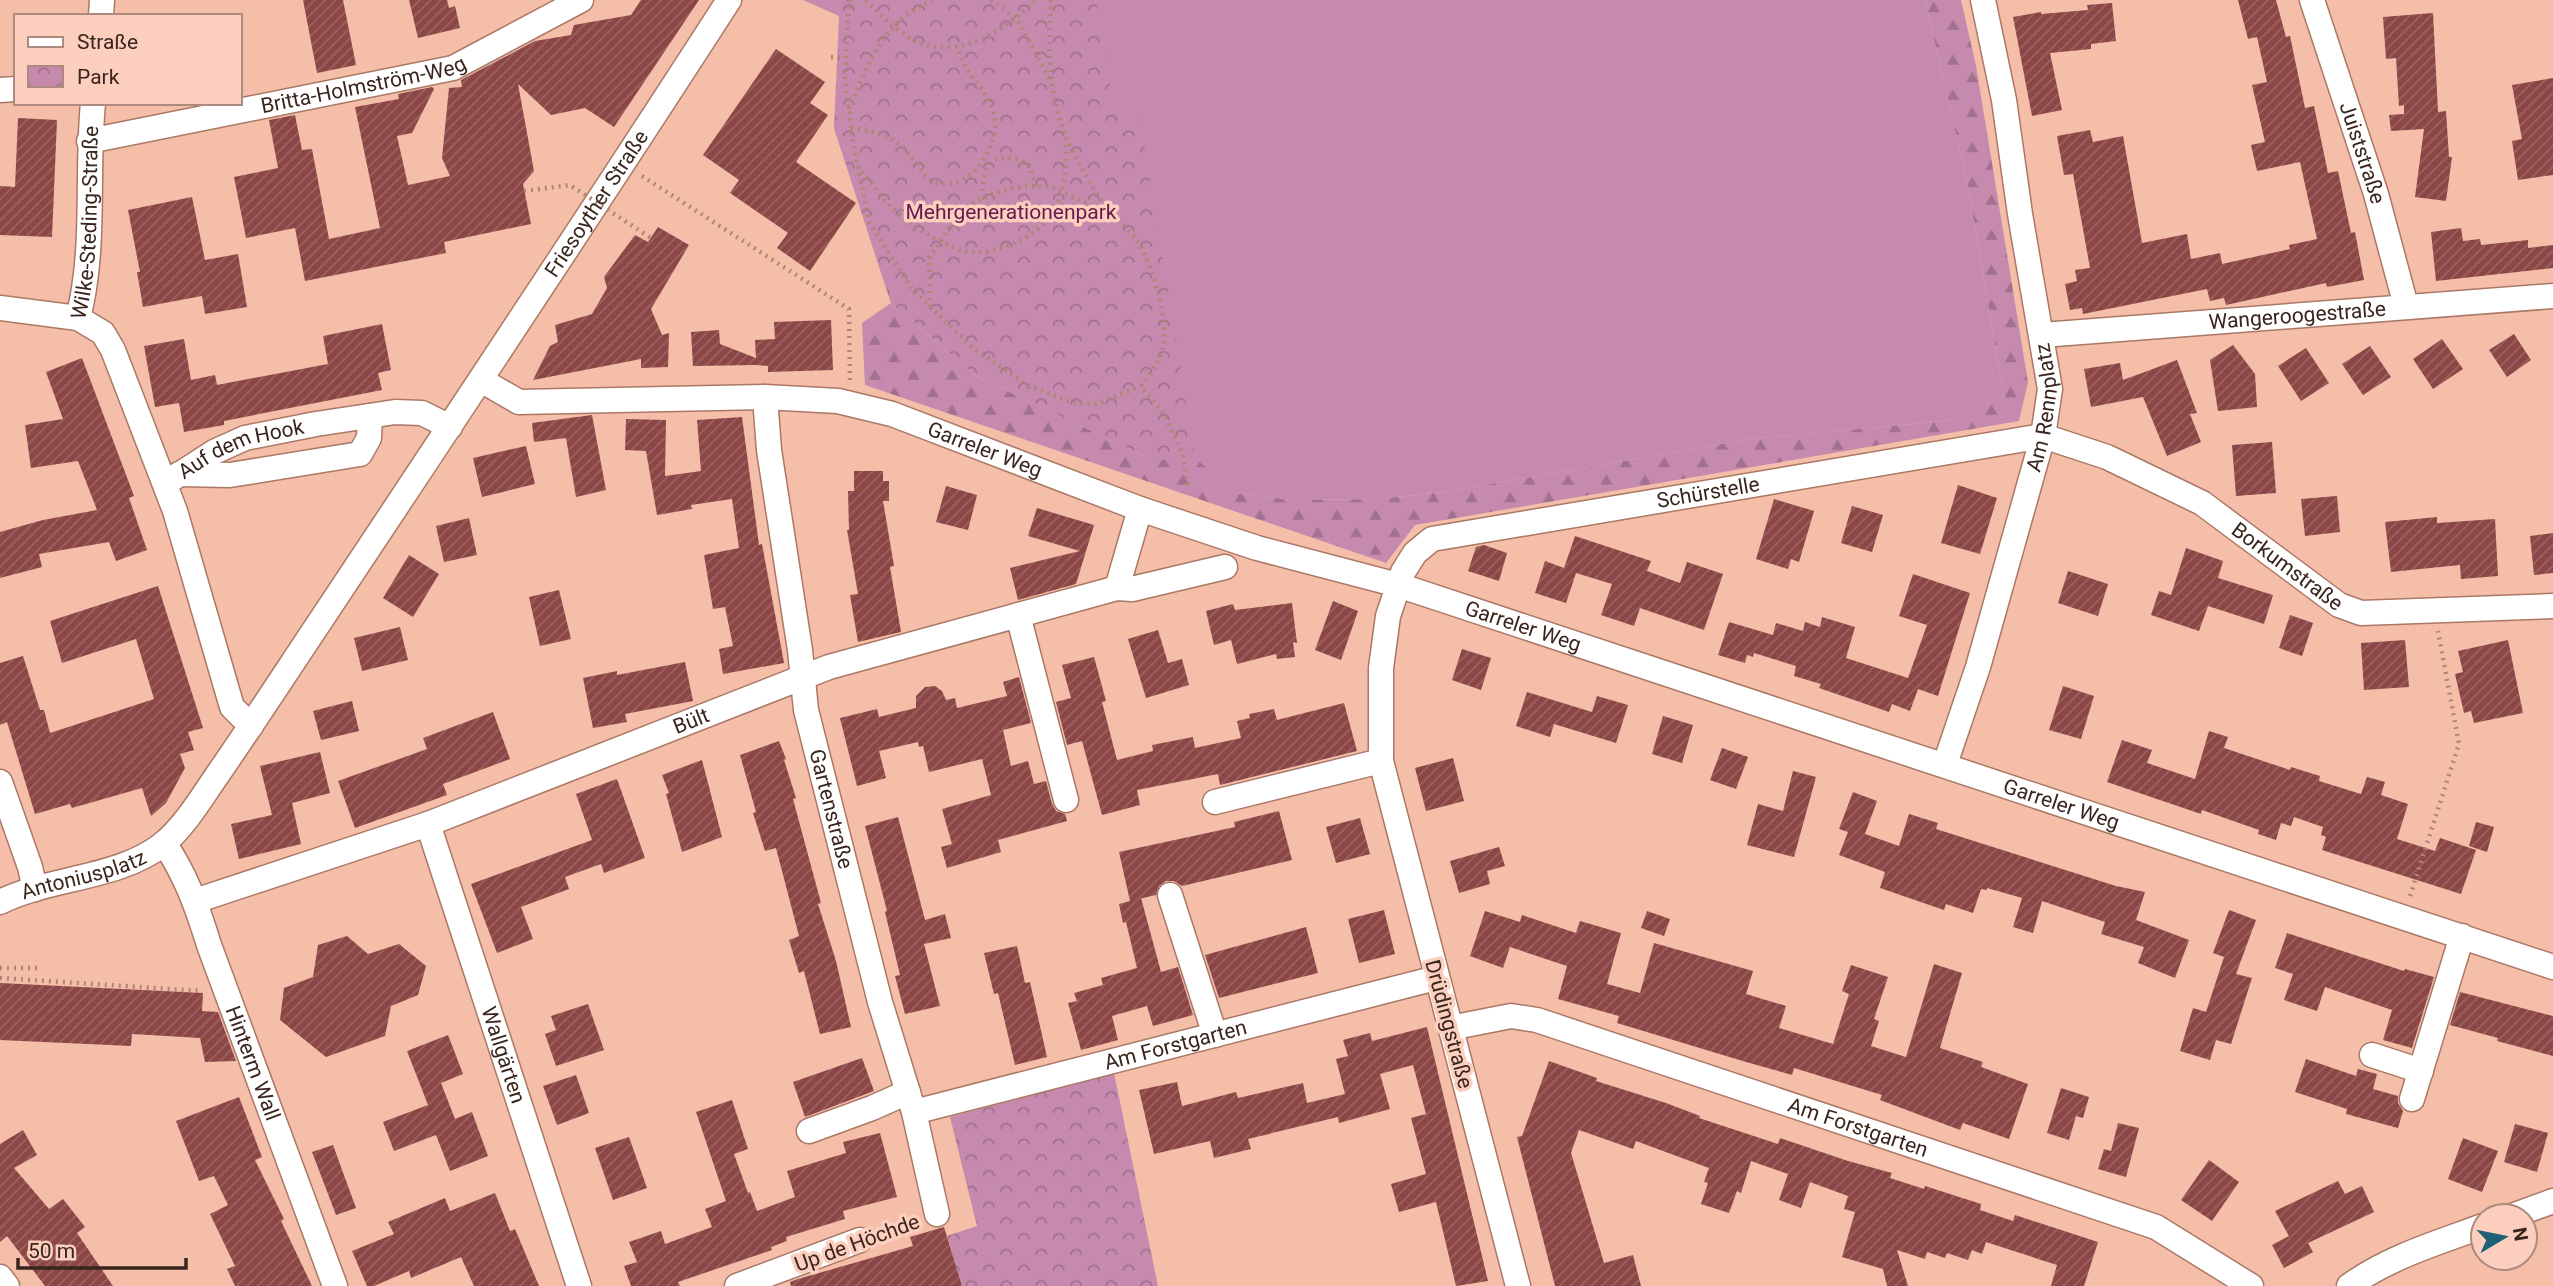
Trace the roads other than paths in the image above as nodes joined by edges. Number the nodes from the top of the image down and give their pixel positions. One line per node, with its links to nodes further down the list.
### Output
1 (581, 0): 6 (street, Britta-Holmström-Weg)
2 (729, 0): 12 (street, Friesoyther Straße)
3 (1983, 0): 11 (street, Am Rennplatz)
4 (2313, 0): 8 (street, Juiststraße)
5 (93, 105): 6 (street, Wilke-Steding-Straße)
6 (89, 141): 10 (street, Wilke-Steding-Straße)
7 (2553, 296): 8 (street, Wangeroogestraße)
8 (2406, 306): 11 (street, Wangeroogestraße)
9 (0, 307): 10 (street)
10 (78, 318): 17 (street, Wilke-Steding-Straße)
11 (2042, 335): 16 (street, Am Rennplatz)
12 (481, 380): 13 (street, Garreler Weg); 15 (street, Friesoyther Straße)
13 (765, 397): 18 (street, Garreler Weg); 24 (street, Gartenstraße)
14 (370, 416): 15 (street, Auf dem Hook); 17 (street, Auf dem Hook); 17 (street)
15 (450, 427): 25 (street)
16 (2043, 436): 20 (street, Schürstelle); 22 (street, Borkumstraße); 27 (street, Am Rennplatz)
17 (172, 479): 25 (street, Auf dem Hook)
18 (1140, 509): 20 (street, Garreler Weg); 21 (street)
19 (1226, 567): 21 (street, Bült)
20 (1398, 585): 26 (street, Drüdingstraße); 27 (street, Garreler Weg)
21 (1117, 588): 23 (street, Bült)
22 (2553, 606)
23 (1018, 615): 24 (street, Bült); 29 (street)
24 (801, 677): 31 (street, Bült); 45 (street, Gartenstraße)
25 (251, 726): 32 (street)
26 (1381, 761): 30 (street); 39 (street, Drüdingstraße)
27 (1945, 764): 37 (street, Garreler Weg)
28 (0, 782): 33 (street)
29 (1066, 800)
30 (1215, 802)
31 (428, 824): 35 (street, Bült); 53 (street, Wallgärten)
32 (164, 843): 33 (street, Antoniusplatz); 35 (street, Hinterm Wall)
33 (35, 889): 36 (street, Antoniusplatz)
34 (1170, 895): 41 (street)
35 (195, 901): 52 (street, Hinterm Wall)
36 (0, 902)
37 (2462, 936): 38 (street, Garreler Weg); 43 (street)
38 (2553, 967)
39 (1436, 978): 40 (street, Drüdingstraße); 41 (street, Am Forstgarten)
40 (1450, 1028): 55 (street, Drüdingstraße); 56 (street, Am Forstgarten)
41 (1215, 1035): 45 (street, Am Forstgarten)
42 (2372, 1055): 43 (street)
43 (2421, 1070): 44 (street)
44 (2412, 1099)
45 (911, 1102): 46 (street, Am Forstgarten); 47 (street, Gartenstraße)
46 (809, 1131)
47 (937, 1214)
48 (2469, 1231): 57 (street)
49 (860, 1240): 54 (street, Up de Höchde)
50 (0, 1277): 51 (street)
51 (7, 1286)
52 (335, 1286)
53 (579, 1286)
54 (737, 1286)
55 (1518, 1286)
56 (2250, 1286)
57 (2349, 1286)

